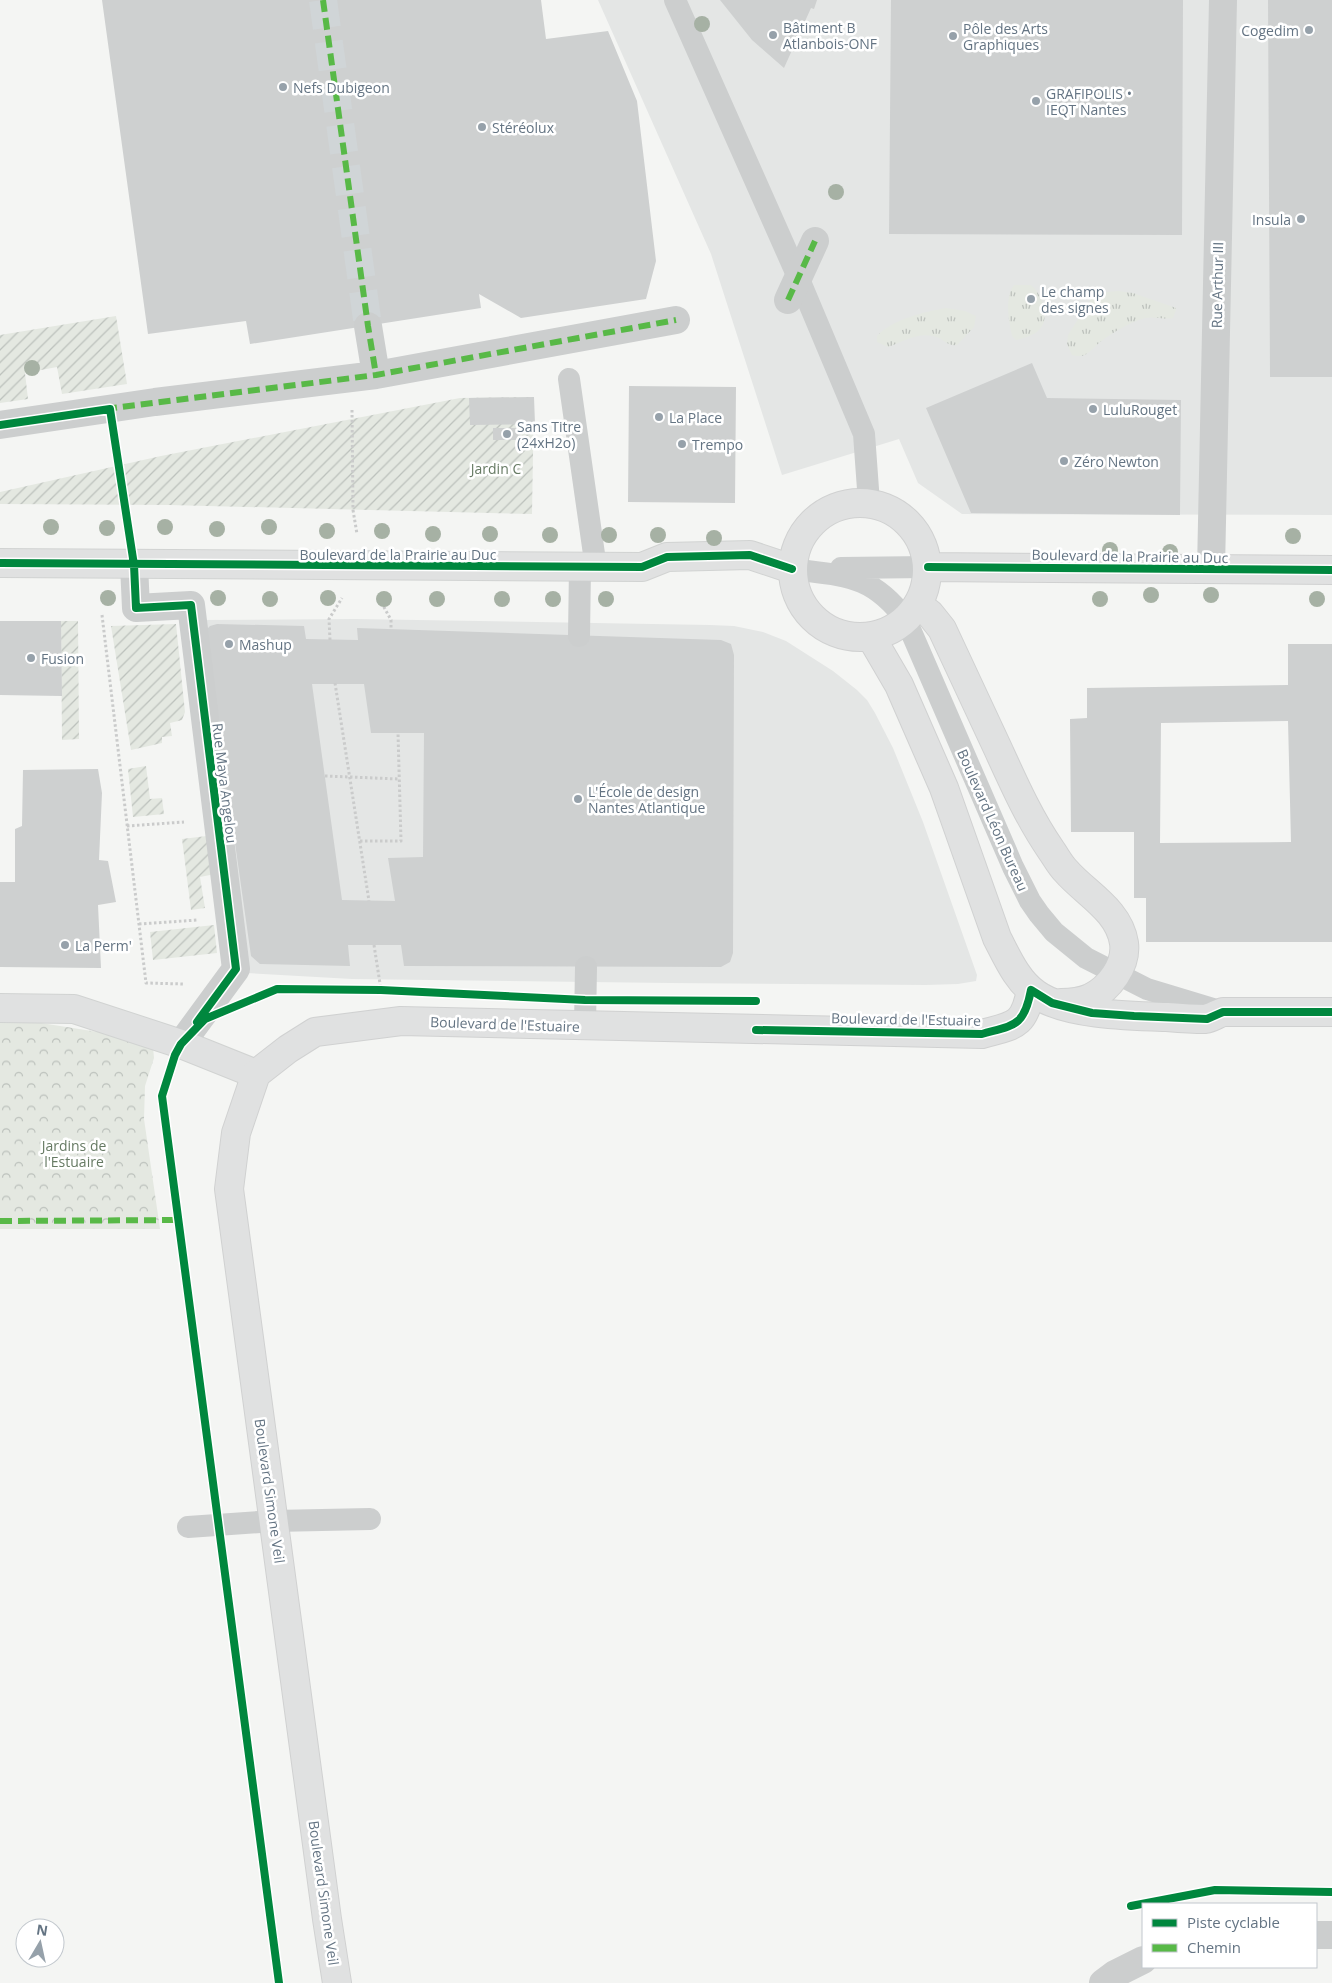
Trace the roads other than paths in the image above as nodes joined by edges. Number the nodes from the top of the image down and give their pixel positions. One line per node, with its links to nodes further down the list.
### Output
1 (675, 0): 4 (lane)
2 (1223, 0): 16 (street, Rue Arthur III)
3 (815, 241): 4 (street)
4 (793, 288): 10 (lane)
5 (676, 320): 7 (street)
6 (368, 326): 7 (street)
7 (376, 375): 9 (street)
8 (569, 379): 14 (lane)
9 (0, 425)
10 (869, 503): 13 (main road); 15 (main road)
11 (0, 563): 12 (main road, Boulevard de la Prairie au Duc)
12 (134, 565): 14 (main road, Boulevard de la Prairie au Duc); 28 (street, Rue Maya Angelou)
13 (928, 567): 15 (lane, Boulevard de la Prairie au Duc); 16 (main road, Boulevard de la Prairie au Duc); 18 (main road)
14 (588, 568): 15 (main road, Boulevard de la Prairie au Duc); 19 (lane)
15 (792, 569): 18 (lane, Boulevard de la Prairie au Duc); 20 (main road)
16 (1211, 569): 17 (main road, Boulevard de la Prairie au Duc)
17 (1332, 570)
18 (912, 613): 20 (main road); 22 (lane, Boulevard Léon Bureau); 22 (main road)
19 (579, 636)
20 (870, 637): 23 (main road)
21 (586, 967): 27 (lane)
22 (1116, 974): 23 (main road); 25 (lane)
23 (1041, 996): 25 (main road); 27 (main road, Boulevard de l'Estuaire)
24 (0, 1008): 28 (main road)
25 (1223, 1012): 26 (main road)
26 (1332, 1012)
27 (585, 1026): 29 (main road, Boulevard de l'Estuaire)
28 (181, 1044): 29 (main road)
29 (256, 1074): 31 (main road, Boulevard Simone Veil)
30 (370, 1519): 31 (lane)
31 (274, 1521): 32 (lane); 37 (main road, Boulevard Simone Veil)
32 (188, 1527)
33 (1317, 1935): 34 (street)
34 (1332, 1936)
35 (1142, 1961): 36 (street)
36 (1109, 1979)
37 (338, 1983)

